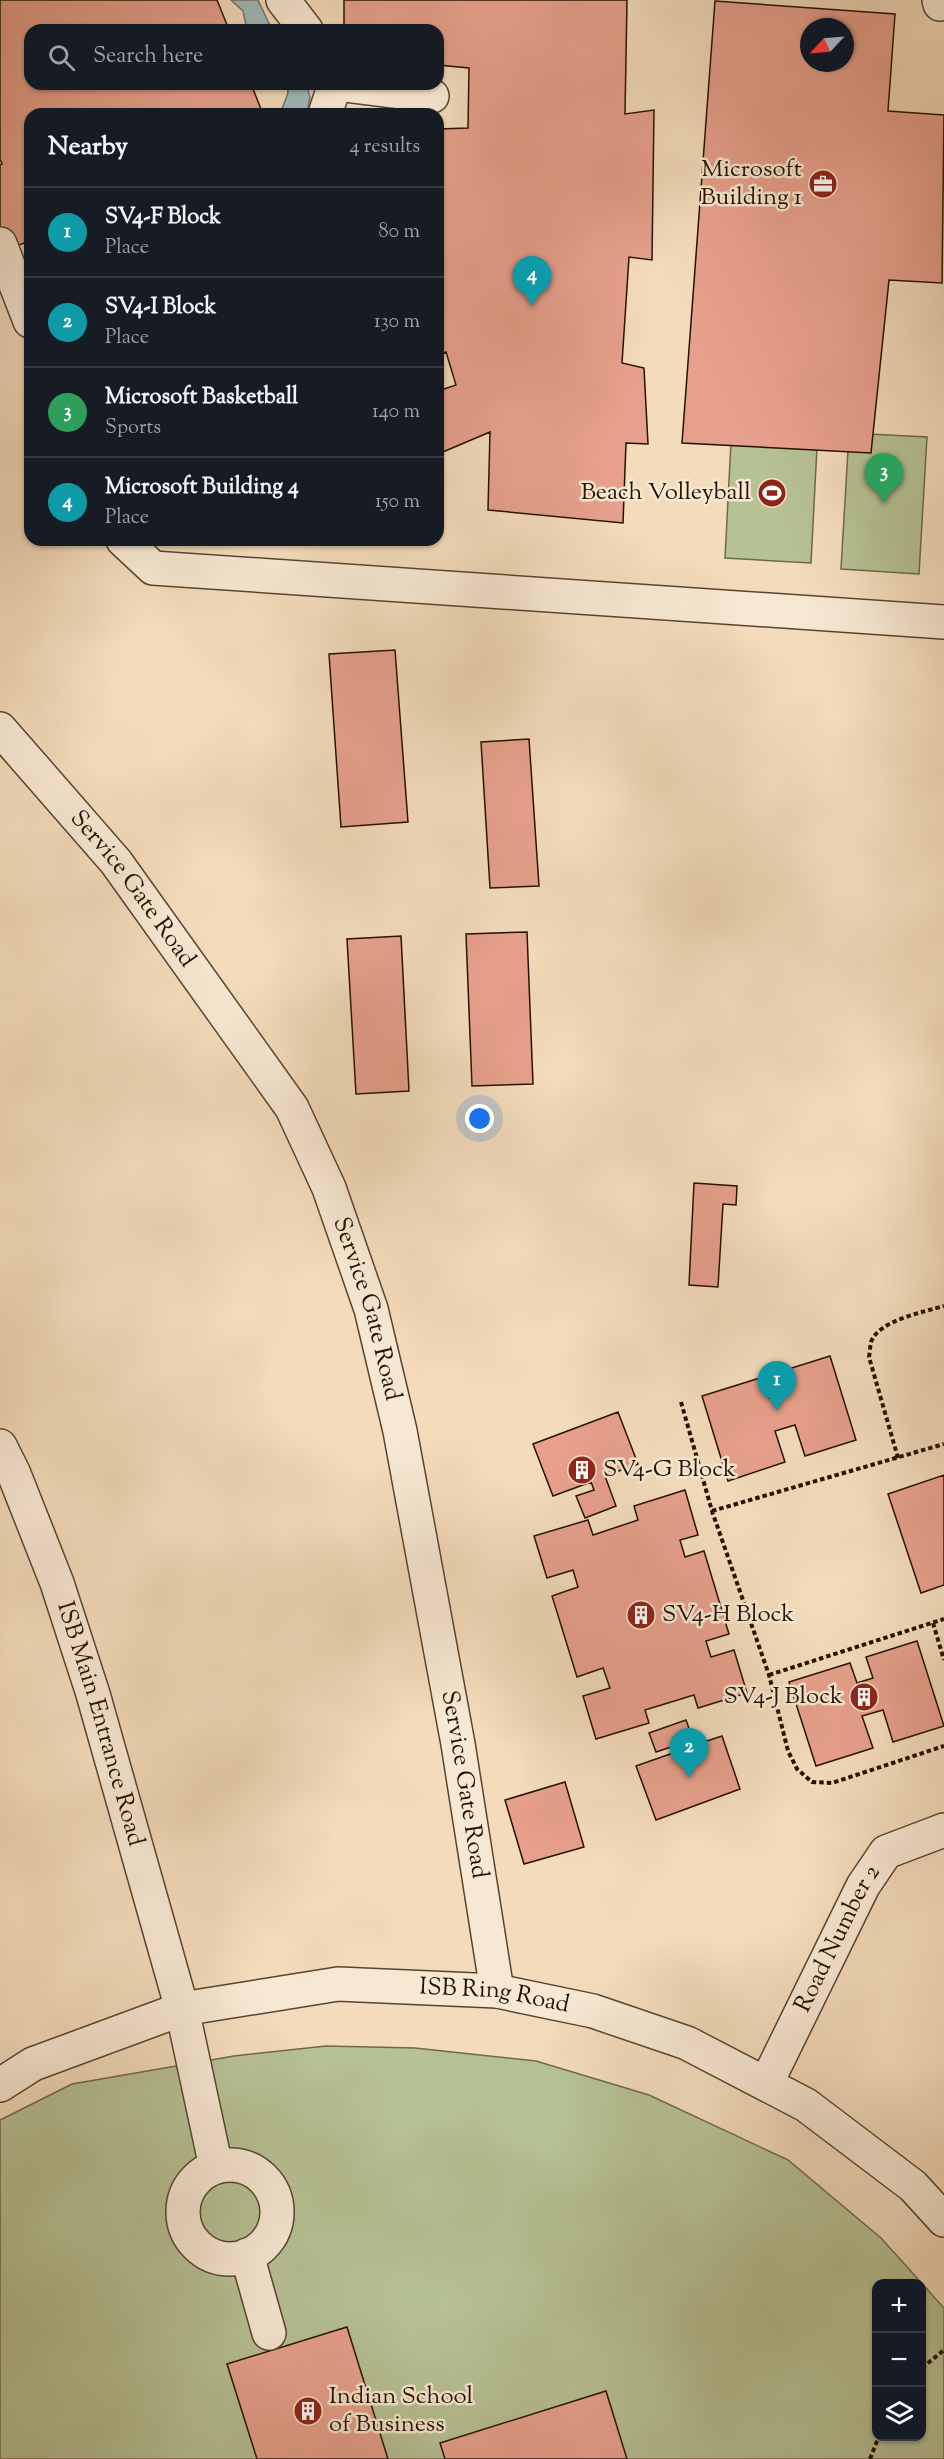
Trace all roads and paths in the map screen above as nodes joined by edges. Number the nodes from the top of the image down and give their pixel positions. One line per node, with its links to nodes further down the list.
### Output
1 (283, 0): 2 (street)
2 (301, 24)
3 (333, 90): 6 (street)
4 (384, 90): 5 (street)
5 (432, 96)
6 (327, 108)
7 (0, 244): 8 (street)
8 (24, 306)
9 (129, 546): 10 (street)
10 (944, 622)
11 (0, 729): 24 (street, Service Gate Road)
12 (944, 1306): 16 (path)
13 (681, 1402): 17 (path)
14 (944, 1444): 16 (path)
15 (0, 1446): 25 (street, ISB Main Entrance Road)
16 (898, 1458): 17 (path)
17 (712, 1511): 21 (path)
18 (944, 1619): 19 (path)
19 (933, 1623): 20 (path); 21 (path)
20 (944, 1660)
21 (769, 1675): 22 (path)
22 (944, 1746)
23 (944, 1830): 26 (street, Road Number 2)
24 (497, 1991): 25 (street, ISB Ring Road); 26 (street, ISB Ring Road)
25 (182, 2009): 27 (street, ISB Ring Road); 28 (street, ISB Main Entrance Road)
26 (766, 2084): 29 (street, ISB Ring Road)
27 (0, 2085)
28 (216, 2167): 30 (street); 30 (street)
29 (944, 2220)
30 (247, 2255): 31 (street)
31 (269, 2333)
32 (944, 2350): 33 (path)
33 (926, 2364)
34 (877, 2441): 35 (path)
35 (870, 2459)

